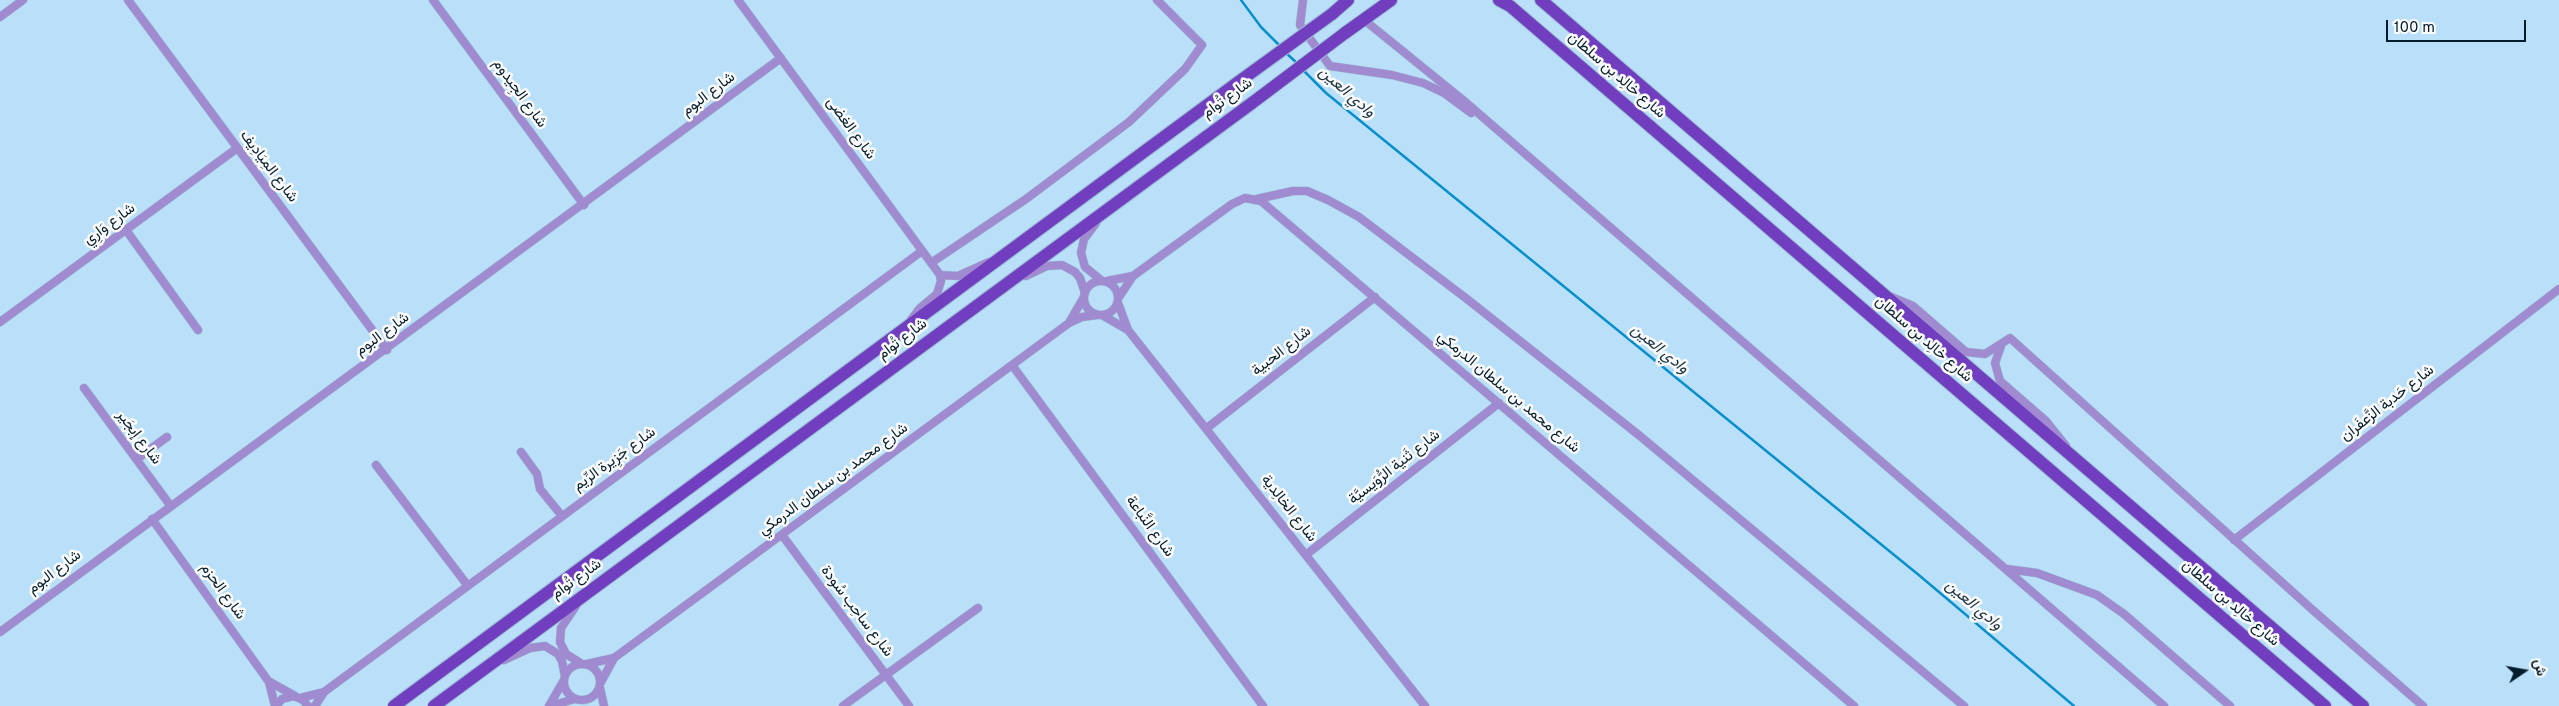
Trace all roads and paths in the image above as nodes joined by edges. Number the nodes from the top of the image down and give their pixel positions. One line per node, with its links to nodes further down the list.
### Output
1 (23, 0): 11 (street)
2 (128, 0): 15 (street, شارع المِيَادِيف)
3 (433, 0): 17 (street, شارع الجِيدوم)
4 (738, 0): 13 (street, شارع الغضى)
5 (1157, 0): 22 (street)
6 (1303, 0): 14 (street)
7 (1348, 0): 21 (main road, شارع تُوام, bridge)
8 (1391, 0): 12 (main road, شارع تُوام)
9 (1499, 0): 86 (main road, شارع خالِد بن سلطان)
10 (1541, 0): 29 (main road, شارع خالِد بن سلطان)
11 (0, 17)
12 (1363, 19): 14 (street); 18 (main road, شارع تُوام, bridge)
13 (781, 58): 17 (street, شارع البوم); 20 (street, شارع الغضى)
14 (1500, 133): 55 (street)
15 (236, 149): 19 (street, شارع وَارِي); 39 (street, شارع المِيَادِيف)
16 (1257, 199): 24 (street); 30 (street, شارع محمد بن سلطان الدرمكي); 83 (street)
17 (584, 205): 39 (street, شارع البوم)
18 (1111, 206): 25 (street); 26 (main road, شارع تُوام)
19 (126, 230): 33 (street, شارع وَارِي); 36 (street)
20 (922, 251): 22 (street, شارع الغضى); 50 (street, شارع جَزِيرة الرِّيم)
21 (1001, 258): 23 (street); 35 (main road, شارع تُوام)
22 (931, 263): 23 (street, شارع الغضى)
23 (940, 275): 35 (street)
24 (1133, 276): 25 (street); 31 (street)
25 (1104, 280): 28 (street); 31 (street)
26 (1004, 286): 28 (street); 57 (main road, شارع تُوام)
27 (2559, 289): 53 (street, شارع حَدبة الزَّعفَران)
28 (1084, 295): 32 (street); 34 (street, شارع محمد بن سلطان الدرمكي)
29 (1884, 295): 38 (street); 46 (main road, شارع خالِد بن سلطان)
30 (1374, 297): 42 (street, شارع محمد بن سلطان الدرمكي); 43 (street, شارع الحبية)
31 (1119, 300): 32 (street); 37 (street, شارع الخالِدية)
32 (1100, 315): 34 (street, شارع محمد بن سلطان الدرمكي); 37 (street, شارع الخالِدية)
33 (0, 322)
34 (1068, 323): 40 (street, شارع محمد بن سلطان الدرمكي)
35 (908, 326): 73 (main road, شارع تُوام)
36 (198, 330)
37 (1128, 330): 43 (street, شارع الخالِدية)
38 (2001, 346): 46 (street); 53 (street)
39 (387, 350): 49 (street, شارع البوم)
40 (1012, 365): 52 (street, شارع محمد بن سلطان الدرمكي); 80 (street, شارع النَّباعة)
41 (84, 388): 47 (street, شارع إبجَير)
42 (1499, 403): 54 (street, شارع ثَنية الرُّوَيسيَّة); 82 (street, شارع محمد بن سلطان الدرمكي)
43 (1207, 428): 54 (street, شارع الخالِدية)
44 (167, 437): 47 (street)
45 (521, 452): 50 (street)
46 (2072, 456): 87 (main road, شارع خالِد بن سلطان)
47 (137, 460): 49 (street, شارع إبجَير)
48 (376, 465): 56 (street)
49 (170, 505): 51 (street, شارع البوم)
50 (562, 516): 56 (street, شارع جَزِيرة الرِّيم)
51 (152, 519): 59 (street, شارع البوم); 65 (street, شارع الحزم)
52 (782, 535): 60 (street, شارع محمد بن سلطان الدرمكي); 63 (street, شارع ساحِب سُودة)
53 (2234, 540): 88 (street)
54 (1307, 554): 81 (street, شارع الخالِدية)
55 (2006, 569): 84 (street); 85 (street)
56 (468, 586): 67 (street, شارع جَزِيرة الرِّيم)
57 (586, 594): 61 (street); 62 (main road, شارع تُوام)
58 (978, 608): 63 (street)
59 (0, 632)
60 (614, 658): 61 (street, شارع محمد بن سلطان الدرمكي); 66 (street, شارع محمد بن سلطان الدرمكي)
61 (584, 664): 64 (street); 66 (street)
62 (482, 670): 64 (street); 74 (main road, شارع تُوام)
63 (886, 675): 78 (street); 79 (street, شارع ساحِب سُودة)
64 (565, 678): 69 (street); 75 (street)
65 (269, 682): 68 (street, شارع الحزم); 70 (street, شارع الحزم)
66 (600, 686): 69 (street); 77 (street)
67 (324, 692): 68 (street, شارع جَزِيرة الرِّيم); 72 (street, شارع جَزِيرة الرِّيم)
68 (299, 697): 70 (street, شارع جَزِيرة الرِّيم); 71 (street, شارع الحزم)
69 (579, 699): 75 (street); 76 (street)
70 (276, 706)
71 (308, 706)
72 (315, 706)
73 (394, 706)
74 (434, 706)
75 (549, 706)
76 (593, 706)
77 (604, 706)
78 (843, 706)
79 (909, 706)
80 (1263, 706)
81 (1425, 706)
82 (1854, 706)
83 (1964, 706)
84 (2164, 706)
85 (2230, 706)
86 (2325, 706)
87 (2363, 706)
88 (2423, 706)

